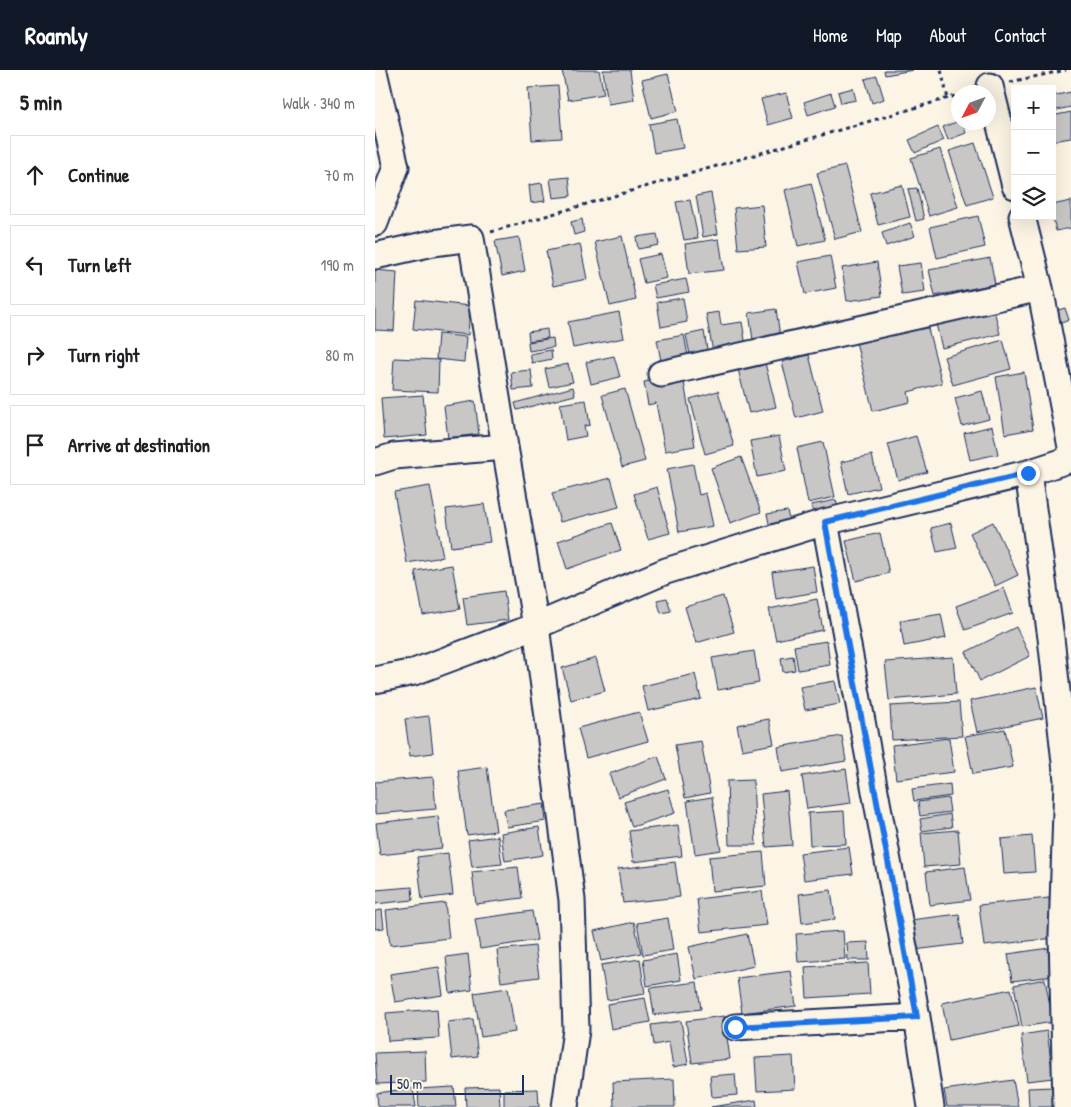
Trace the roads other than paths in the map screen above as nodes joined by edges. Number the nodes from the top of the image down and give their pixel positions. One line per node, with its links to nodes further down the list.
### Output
1 (375, 76): 5 (street)
2 (996, 110): 3 (street)
3 (1012, 175)
4 (1023, 220): 7 (street)
5 (375, 223)
6 (375, 256): 9 (street)
7 (1040, 288): 8 (street); 10 (street)
8 (661, 374)
9 (505, 447): 12 (street); 15 (street)
10 (1071, 447)
11 (1071, 460): 13 (street)
12 (375, 462)
13 (1028, 473): 14 (street); 21 (street)
14 (825, 522): 15 (street); 17 (street)
15 (537, 626): 16 (street); 19 (street)
16 (375, 680)
17 (917, 1017): 18 (street); 20 (street)
18 (735, 1027)
19 (565, 1107)
20 (931, 1107)
21 (1066, 1107)

